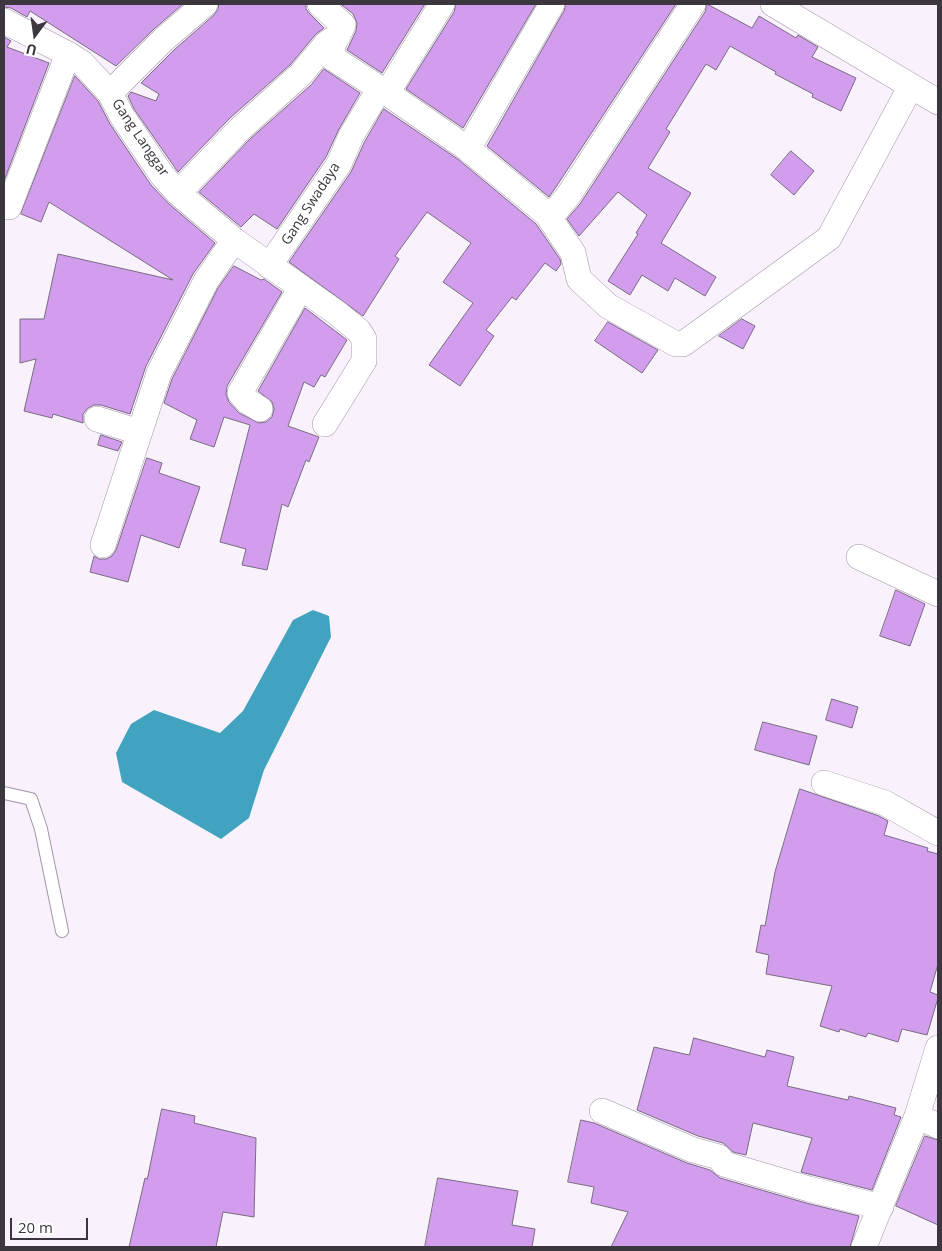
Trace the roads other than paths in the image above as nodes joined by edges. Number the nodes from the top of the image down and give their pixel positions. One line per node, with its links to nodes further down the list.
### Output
1 (205, 4): 12 (street)
2 (320, 4): 8 (street)
3 (442, 4): 11 (street, Gang Swadaya)
4 (552, 4): 14 (street)
5 (773, 4): 10 (street)
6 (682, 7): 17 (street)
7 (4, 21): 9 (street, Gang Langgar)
8 (338, 36): 11 (street); 15 (street)
9 (68, 54): 12 (street, Gang Langgar); 16 (street)
10 (911, 86): 13 (street); 17 (street)
11 (383, 90): 14 (street); 19 (street, Gang Swadaya)
12 (110, 93): 15 (street, Gang Langgar)
13 (938, 102)
14 (468, 148): 17 (street)
15 (178, 193): 18 (street, Gang Langgar)
16 (9, 207)
17 (547, 214)
18 (234, 240): 19 (street, Gang Langgar); 24 (street)
19 (269, 266): 20 (street, Gang Langgar)
20 (301, 287): 21 (street); 23 (street, Gang Langgar)
21 (260, 409)
22 (97, 419): 24 (street)
23 (324, 424)
24 (139, 432): 25 (street)
25 (103, 545)
26 (859, 557): 27 (street)
27 (938, 594)
28 (824, 783): 30 (street)
29 (4, 793): 31 (lane)
30 (938, 834)
31 (62, 931)
32 (938, 1048): 34 (street)
33 (602, 1111): 35 (street)
34 (927, 1121): 35 (street)
35 (881, 1207): 36 (street)
36 (864, 1247)

